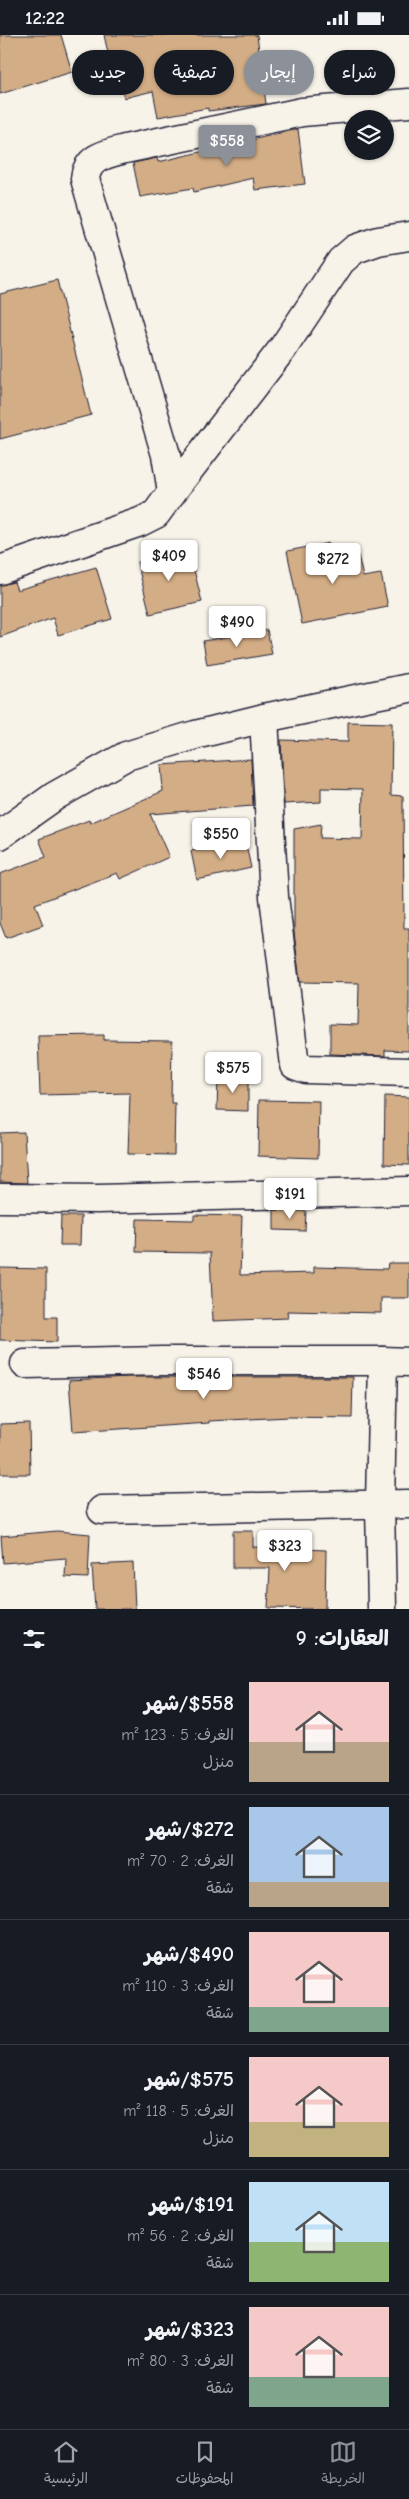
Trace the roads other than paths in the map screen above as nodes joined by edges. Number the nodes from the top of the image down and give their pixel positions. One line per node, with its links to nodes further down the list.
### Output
1 (409, 103): 3 (street)
2 (409, 236): 3 (street)
3 (172, 491): 4 (street)
4 (0, 570)
5 (409, 688): 6 (street)
6 (264, 718): 7 (street); 8 (street)
7 (0, 835)
8 (409, 1072)
9 (409, 1191): 10 (street)
10 (0, 1198)
11 (396, 1362): 12 (street); 13 (street)
12 (25, 1364)
13 (380, 1504): 14 (street); 15 (street); 16 (street)
14 (409, 1504)
15 (102, 1510)
16 (382, 1609)

